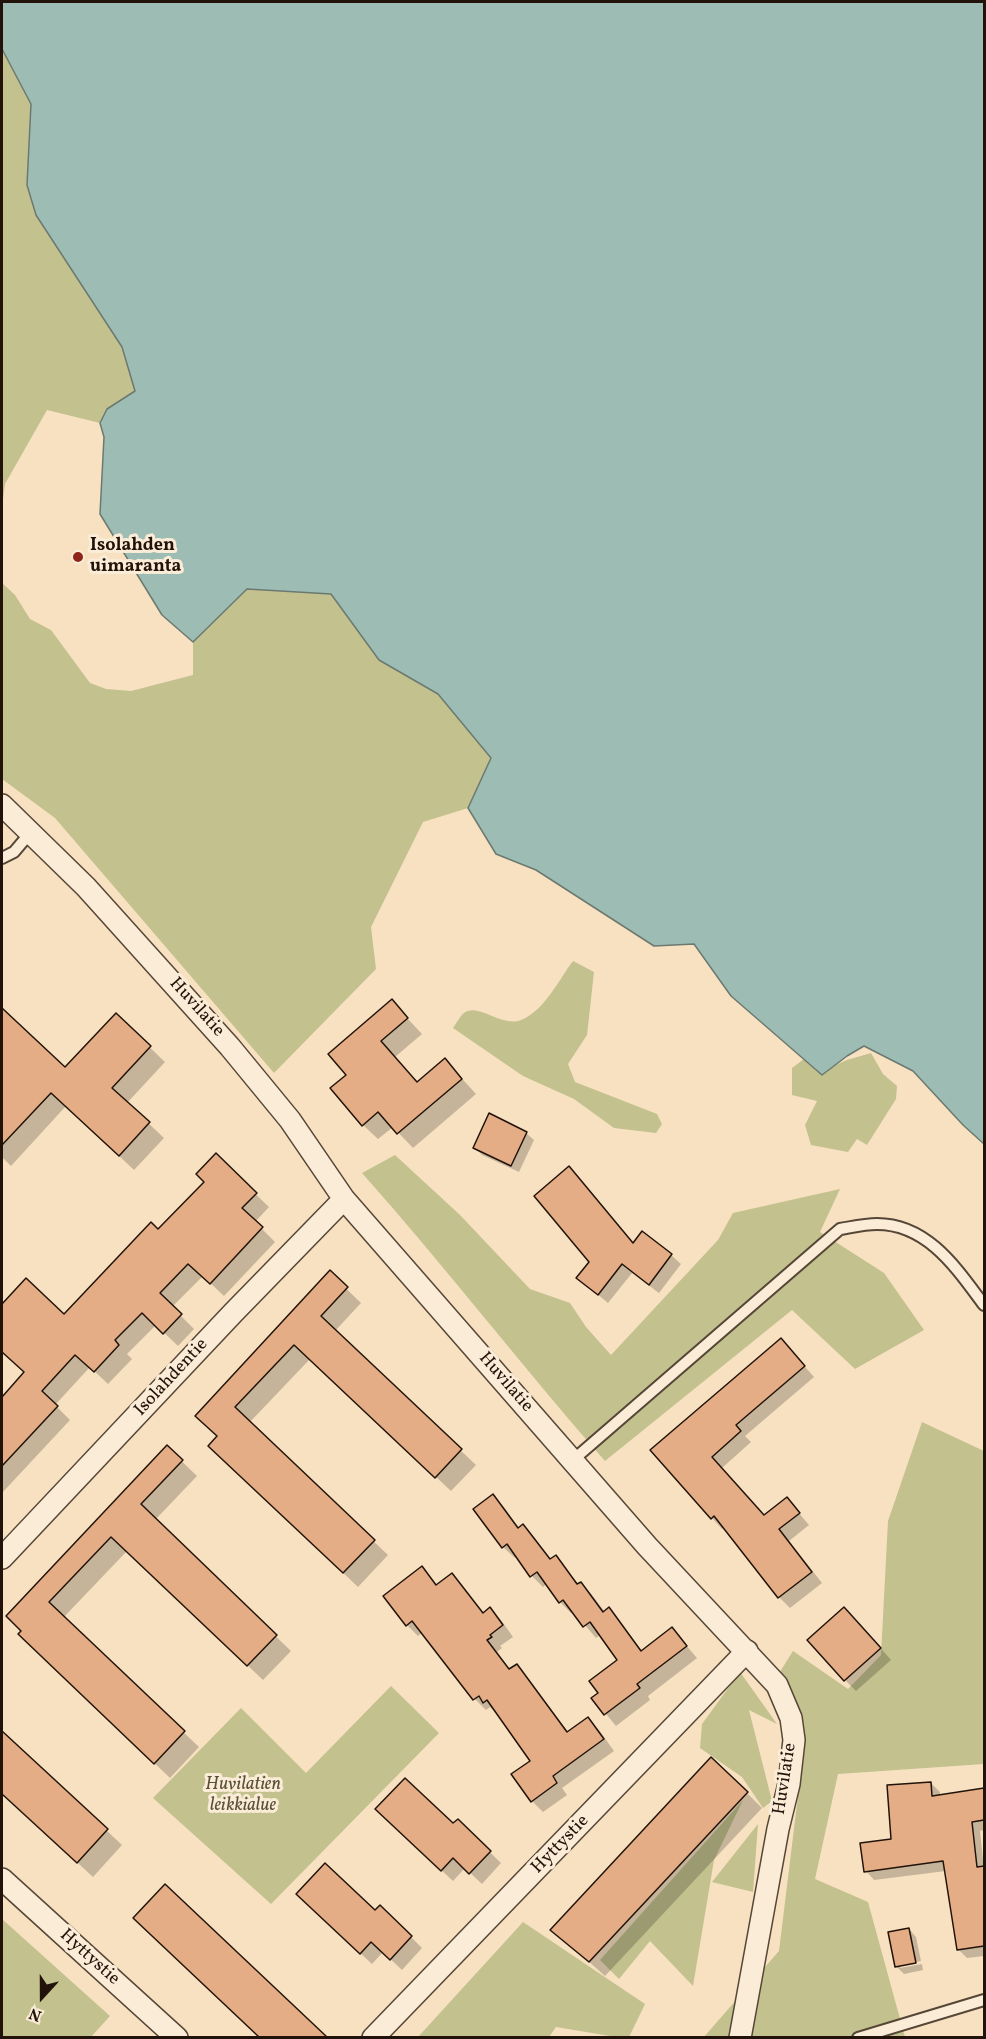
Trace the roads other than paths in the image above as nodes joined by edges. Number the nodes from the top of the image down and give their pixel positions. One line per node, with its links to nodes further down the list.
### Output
1 (2, 806): 2 (street, Huvilatie)
2 (31, 832): 3 (lane); 4 (street, Huvilatie)
3 (2, 858)
4 (344, 1199): 6 (street, Huvilatie); 7 (street, Isolahdentie)
5 (984, 1305): 6 (lane)
6 (573, 1460): 8 (street, Huvilatie)
7 (2, 1558)
8 (747, 1651): 12 (street, Hyttystie); 13 (street, Huvilatie)
9 (2, 1879): 11 (street, Hyttystie)
10 (984, 2000): 14 (lane)
11 (177, 2037)
12 (373, 2037)
13 (740, 2037)
14 (858, 2037)

